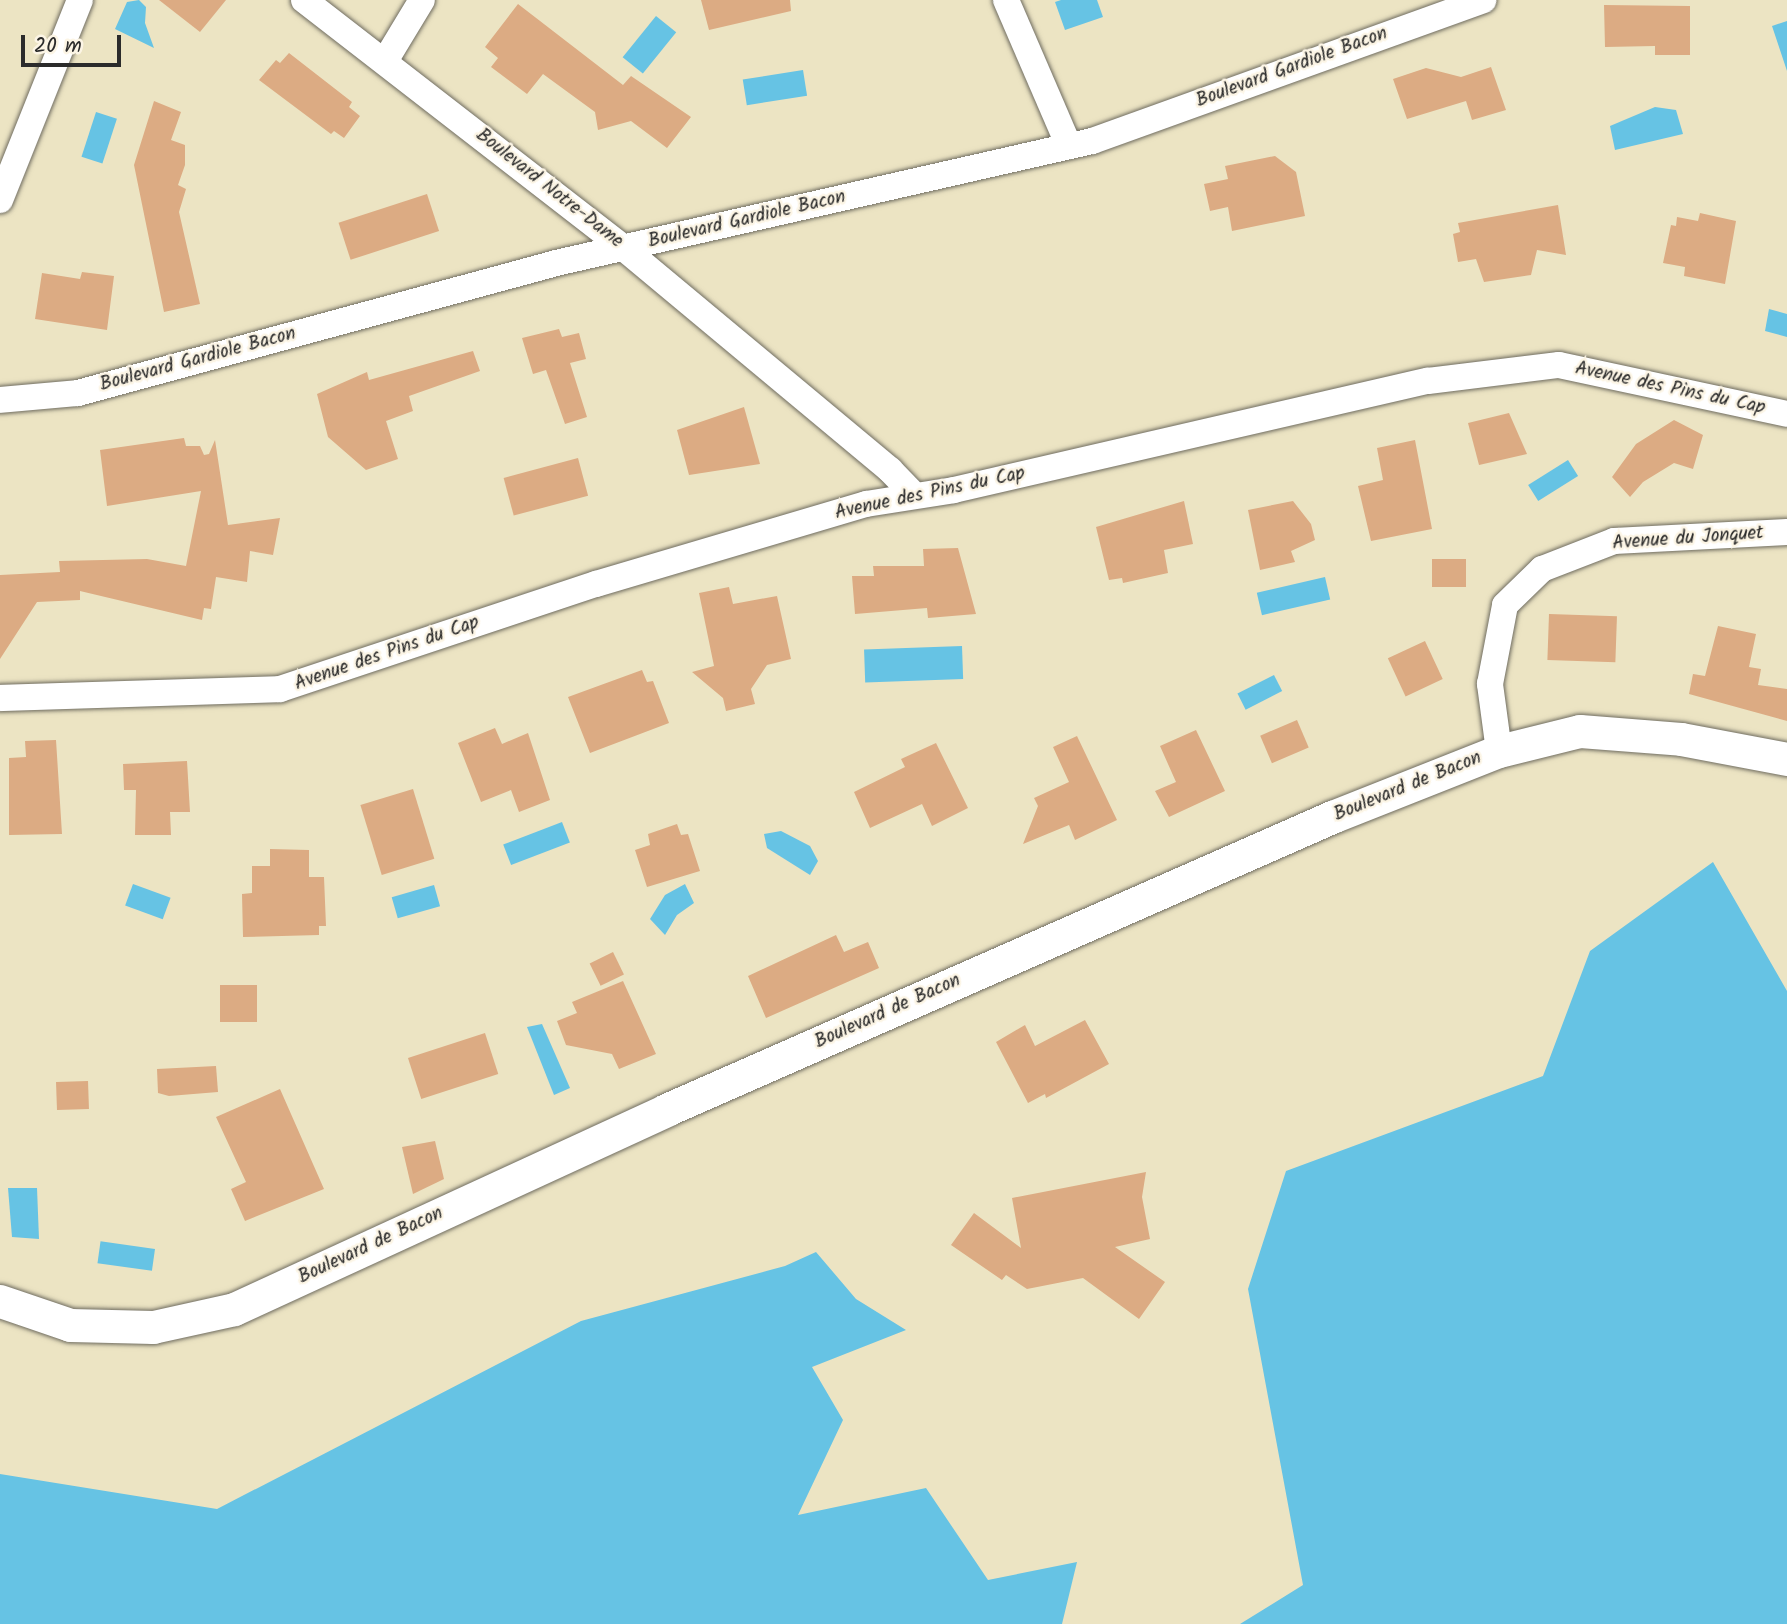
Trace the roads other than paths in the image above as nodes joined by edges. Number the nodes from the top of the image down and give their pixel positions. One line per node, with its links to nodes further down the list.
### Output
1 (80, 0): 8 (street)
2 (303, 0): 6 (street, Boulevard Notre-Dame)
3 (422, 0): 6 (street)
4 (1006, 0): 7 (street)
5 (1483, 0): 7 (street, Boulevard Gardiole Bacon)
6 (385, 61): 9 (street, Boulevard Notre-Dame)
7 (1069, 146): 9 (street, Boulevard Gardiole Bacon)
8 (0, 200)
9 (625, 249): 10 (street, Boulevard Gardiole Bacon); 12 (street, Boulevard Notre-Dame)
10 (0, 400)
11 (1787, 414): 12 (street, Avenue des Pins du Cap)
12 (914, 495): 14 (street, Avenue des Pins du Cap)
13 (1787, 532): 15 (street, Avenue du Jonquet)
14 (0, 698)
15 (1499, 751): 16 (street, Boulevard de Bacon); 17 (street, Boulevard de Bacon)
16 (1787, 759)
17 (0, 1301)

